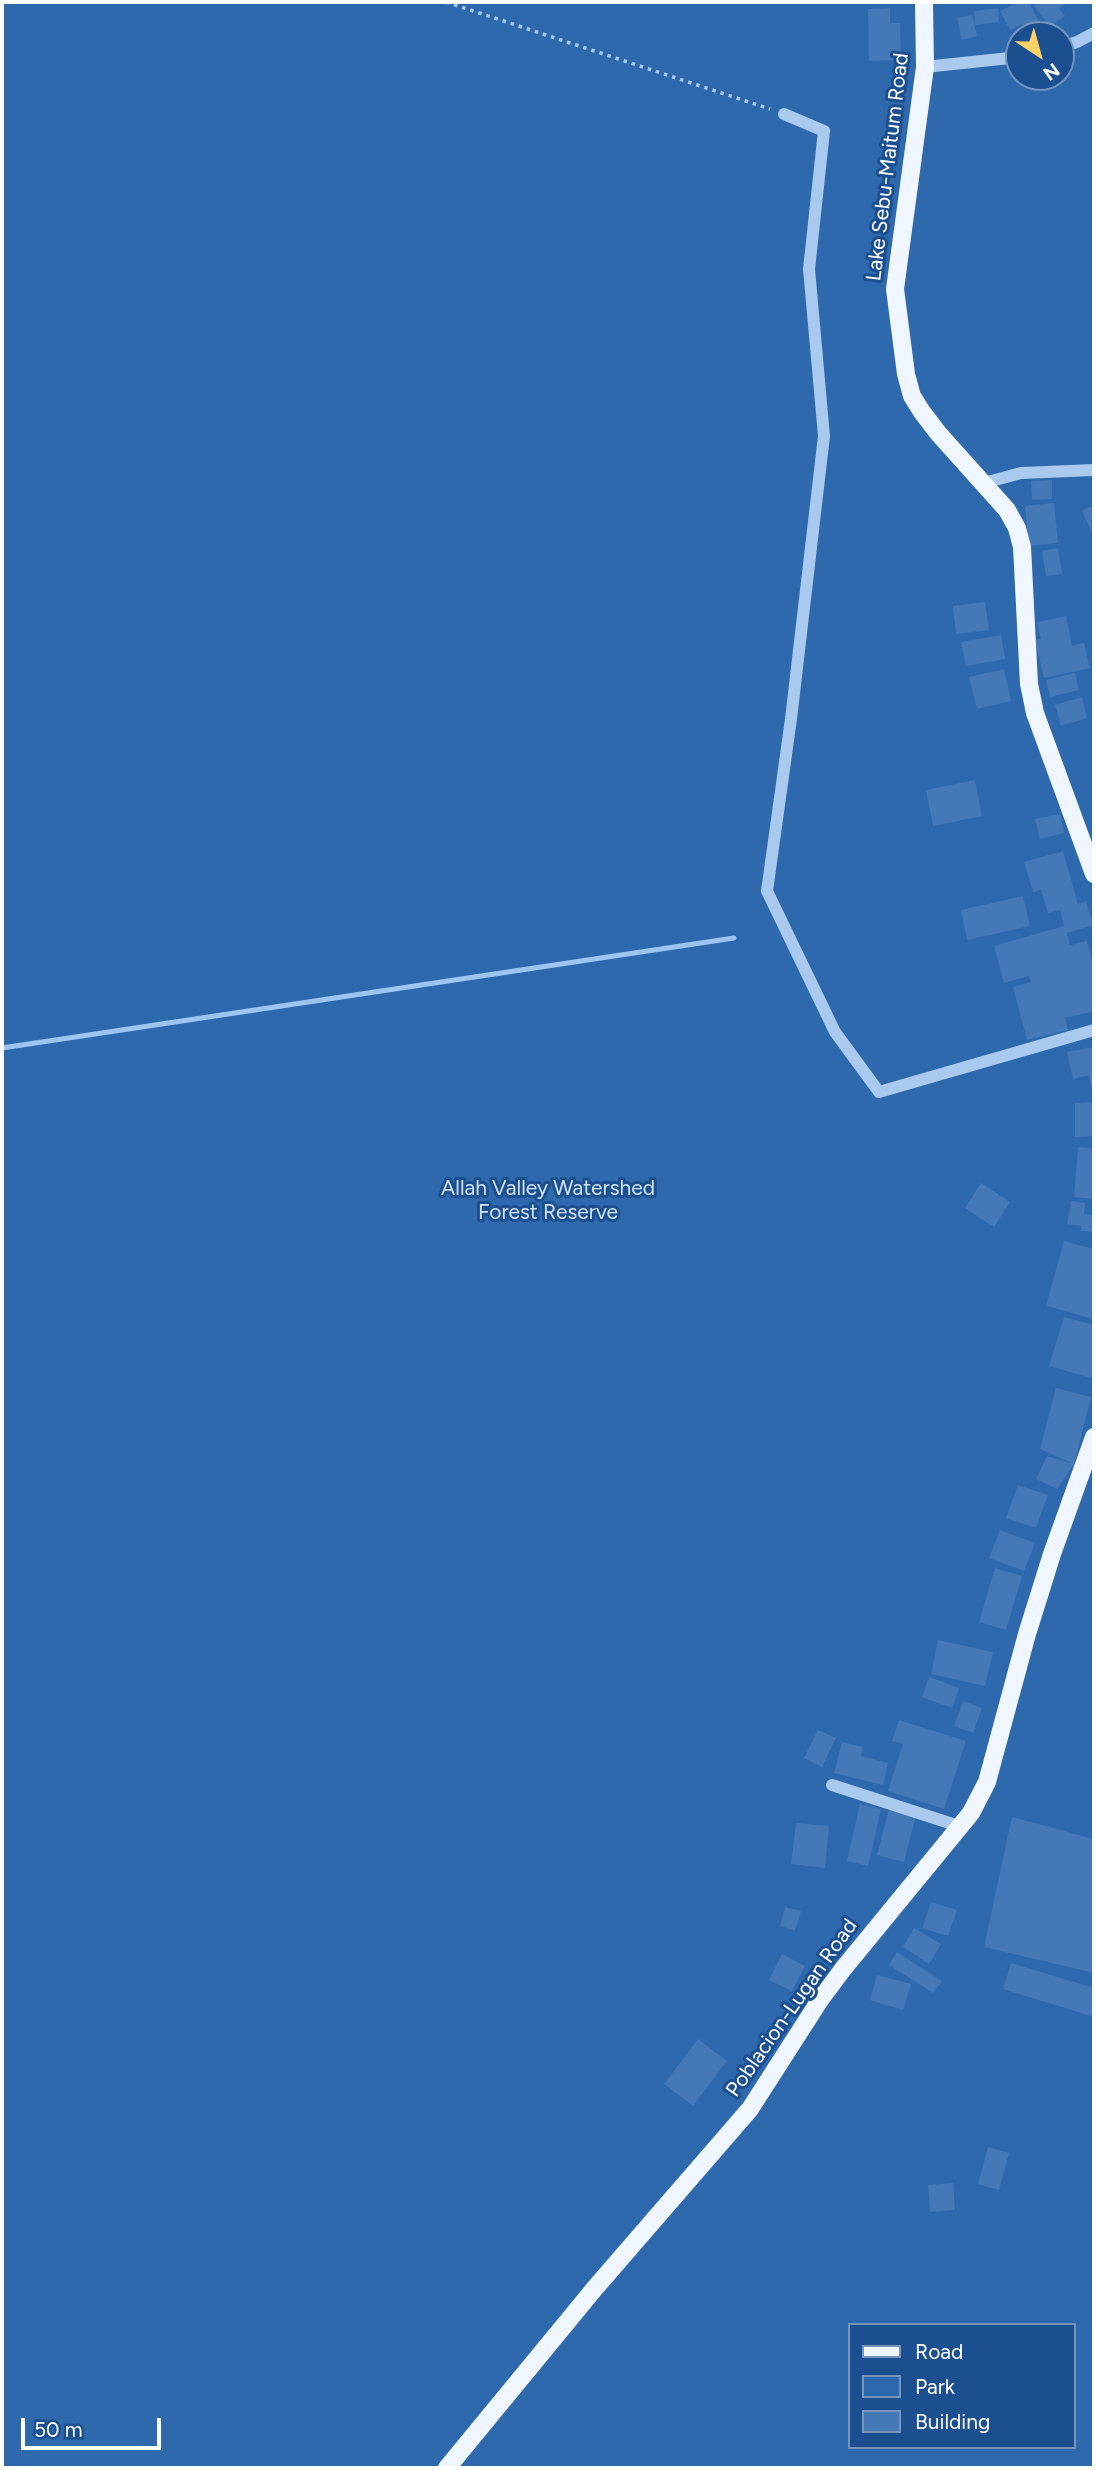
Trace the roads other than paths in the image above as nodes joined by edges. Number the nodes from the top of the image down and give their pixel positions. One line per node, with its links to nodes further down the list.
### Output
1 (924, 2): 5 (main road, Lake Sebu-Maitum Road)
2 (1094, 33): 3 (street)
3 (1075, 43)
4 (1005, 58): 5 (street)
5 (925, 67): 8 (main road, Lake Sebu-Maitum Road)
6 (783, 114): 10 (street)
7 (1094, 470): 8 (street)
8 (984, 483): 9 (main road, Lake Sebu-Maitum Road)
9 (1094, 874)
10 (1094, 1030)
11 (1094, 1437): 12 (main road, Poblacion-Lugan Road)
12 (1088, 1469): 14 (main road, Poblacion-Lugan Road)
13 (832, 1785): 14 (street)
14 (962, 1827): 15 (main road, Poblacion-Lugan Road)
15 (447, 2468)

